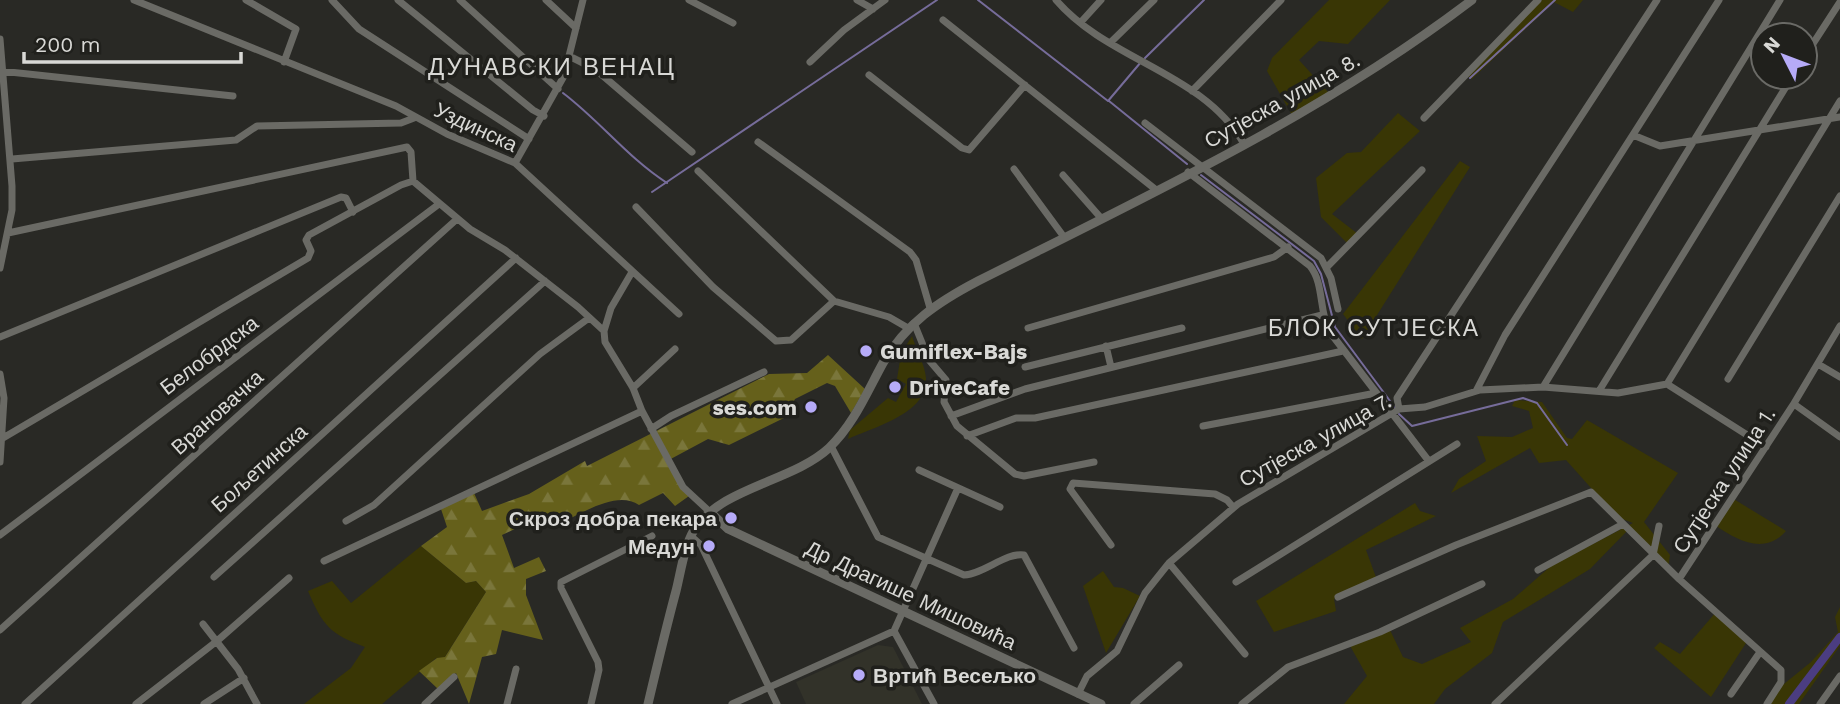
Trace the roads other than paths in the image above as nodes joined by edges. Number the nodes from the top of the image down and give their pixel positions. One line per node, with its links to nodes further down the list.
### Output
1 (134, 0): 30 (street)
2 (246, 0): 30 (street)
3 (332, 0): 48 (street)
4 (398, 0): 40 (street)
5 (460, 0): 35 (street)
6 (546, 0): 25 (street)
7 (583, 0): 25 (street)
8 (689, 0): 24 (street)
9 (857, 0): 21 (street)
10 (885, 0): 21 (street)
11 (1056, 0): 23 (street)
12 (1101, 0): 23 (street)
13 (1154, 0): 28 (street)
14 (1281, 0): 36 (street)
15 (1472, 0): 51 (street, Сутјеска улица 8.)
16 (1538, 0): 43 (street)
17 (1657, 0): 106 (street)
18 (1719, 0): 47 (street)
19 (1780, 0): 49 (street)
20 (1840, 2): 26 (street)
21 (873, 9): 31 (street)
22 (943, 20): 34 (street)
23 (1081, 22): 28 (street)
24 (733, 23)
25 (576, 28): 29 (street)
26 (1819, 34)
27 (0, 39): 32 (street)
28 (1110, 43): 36 (street)
29 (569, 56): 35 (street); 52 (street)
30 (284, 62): 42 (street)
31 (810, 62)
32 (1, 71): 38 (street); 53 (street)
33 (869, 75): 34 (street)
34 (1024, 85): 62 (street)
35 (558, 89): 40 (street)
36 (1192, 91): 51 (street)
37 (1784, 91): 46 (street)
38 (233, 96)
39 (1840, 101): 44 (street)
40 (544, 116): 48 (street)
41 (1840, 117): 44 (street)
42 (414, 118): 53 (street, Уздинска); 54 (street, Уздинска)
43 (1424, 118)
44 (1829, 119): 46 (street); 99 (street)
45 (1145, 123): 55 (street)
46 (1760, 130): 49 (street); 103 (street)
47 (1633, 135): 49 (street); 102 (street)
48 (529, 139): 54 (street)
49 (1695, 141): 100 (street)
50 (758, 142): 78 (street)
51 (1244, 144): 55 (street, Сутјеска улица 8.)
52 (692, 152)
53 (12, 159): 69 (street)
54 (515, 163): 75 (street, Уздинска)
55 (1199, 167): 59 (street, Сутјеска улица 8.); 73 (street)
56 (1014, 169): 70 (street)
57 (1422, 170): 73 (street)
58 (698, 171): 77 (street)
59 (1188, 172): 62 (street, Сутјеска улица 8.); 71 (street)
60 (1063, 175): 67 (street)
61 (413, 181): 64 (street); 66 (street); 69 (street)
62 (1155, 189): 67 (street, Сутјеска улица 8.)
63 (1840, 196): 98 (street)
64 (439, 204): 68 (street); 128 (street, Белобрдска)
65 (636, 207): 77 (street)
66 (353, 212): 88 (street); 113 (street)
67 (1101, 218): 70 (street, Сутјеска улица 8.)
68 (457, 219): 72 (street); 145 (street, Врановачка)
69 (8, 233): 74 (street)
70 (1064, 237): 78 (street, Сутјеска улица 8.)
71 (1287, 247): 81 (street); 85 (street)
72 (516, 258): 76 (street); 159 (street, Бољетинска)
73 (1327, 267): 79 (street)
74 (0, 268)
75 (632, 272): 80 (street, Уздинска); 87 (street)
76 (545, 281): 82 (street); 137 (street)
77 (834, 301): 83 (street)
78 (930, 308): 83 (street, Сутјеска улица 8.)
79 (1338, 309)
80 (679, 314)
81 (1322, 315): 91 (street); 94 (street)
82 (589, 318): 87 (street); 125 (street)
83 (911, 325): 108 (street); 115 (street, Сутјеска улица 8.)
84 (1840, 327): 92 (street, Сутјеска улица 1.)
85 (1028, 328)
86 (1182, 328): 89 (street)
87 (604, 331): 101 (street)
88 (0, 337)
89 (1106, 346): 93 (street); 94 (street)
90 (675, 349): 101 (street)
91 (1343, 351): 104 (street); 111 (street)
92 (1818, 364): 97 (street); 105 (street, Сутјеска улица 1.)
93 (1025, 366)
94 (1111, 367): 108 (street)
95 (764, 372): 110 (street)
96 (0, 374): 113 (street)
97 (1840, 377)
98 (1728, 379)
99 (1667, 384): 103 (street, Сутјеска улица 7.); 116 (street)
100 (1543, 387): 102 (street, Сутјеска улица 7.); 103 (street, Сутјеска улица 7.)
101 (633, 388): 107 (street)
102 (1476, 391): 106 (street, Сутјеска улица 7.)
103 (1599, 391)
104 (1376, 393): 106 (street); 109 (street)
105 (1794, 404): 112 (street); 116 (street, Сутјеска улица 1.)
106 (1395, 410): 117 (street); 123 (street, Сутјеска улица 7.)
107 (642, 411): 110 (street); 133 (street)
108 (951, 416): 111 (street)
109 (1203, 426)
110 (651, 429): 124 (street)
111 (967, 436): 119 (street)
112 (1840, 437)
113 (3, 438): 118 (street)
114 (1457, 444): 117 (street)
115 (831, 446): 124 (street, Сутјеска улица 8.); 134 (street)
116 (1766, 447): 139 (street, Сутјеска улица 1.)
117 (1428, 460): 140 (street)
118 (0, 462)
119 (1094, 462)
120 (919, 470): 121 (street)
121 (958, 488): 122 (street); 134 (street)
122 (1000, 507)
123 (1233, 508): 131 (street); 135 (street, Сутјеска улица 7.)
124 (710, 512): 130 (street); 143 (street, Др Драгише Мишовића)
125 (346, 521)
126 (1623, 524): 132 (street); 136 (street); 142 (street)
127 (1659, 526): 132 (street)
128 (0, 535)
129 (652, 536): 165 (street)
130 (691, 536): 156 (street); 166 (street)
131 (1111, 545)
132 (1653, 555): 139 (street, Сутјеска улица 1.); 173 (street, Сутјеска улица 1.)
133 (324, 561)
134 (925, 561): 143 (street); 148 (street)
135 (1169, 563): 150 (street); 157 (street, Сутјеска улица 7.)
136 (1538, 570)
137 (214, 577)
138 (289, 579): 147 (street)
139 (1679, 579): 149 (street)
140 (1236, 582)
141 (1482, 584): 172 (street)
142 (1338, 597)
143 (903, 611): 146 (street); 157 (street, Др Драгише Мишовића)
144 (203, 624): 147 (street)
145 (0, 630)
146 (894, 631): 156 (street); 169 (street)
147 (218, 641): 155 (street); 160 (street)
148 (1074, 648)
149 (1760, 652): 158 (street); 174 (street)
150 (1245, 654)
151 (1179, 665): 171 (street)
152 (516, 669): 164 (street)
153 (1840, 676): 175 (street)
154 (454, 677): 163 (street)
155 (244, 678): 161 (street); 162 (street)
156 (769, 687): 167 (street); 168 (street)
157 (1078, 694): 170 (street, Др Драгише Мишовића)
158 (1731, 694)
159 (25, 704)
160 (136, 704)
161 (204, 704)
162 (257, 704)
163 (425, 704)
164 (507, 704)
165 (592, 704)
166 (648, 704)
167 (732, 704)
168 (777, 704)
169 (933, 704)
170 (1101, 704)
171 (1134, 704)
172 (1242, 704)
173 (1495, 704)
174 (1768, 704)
175 (1820, 704)

